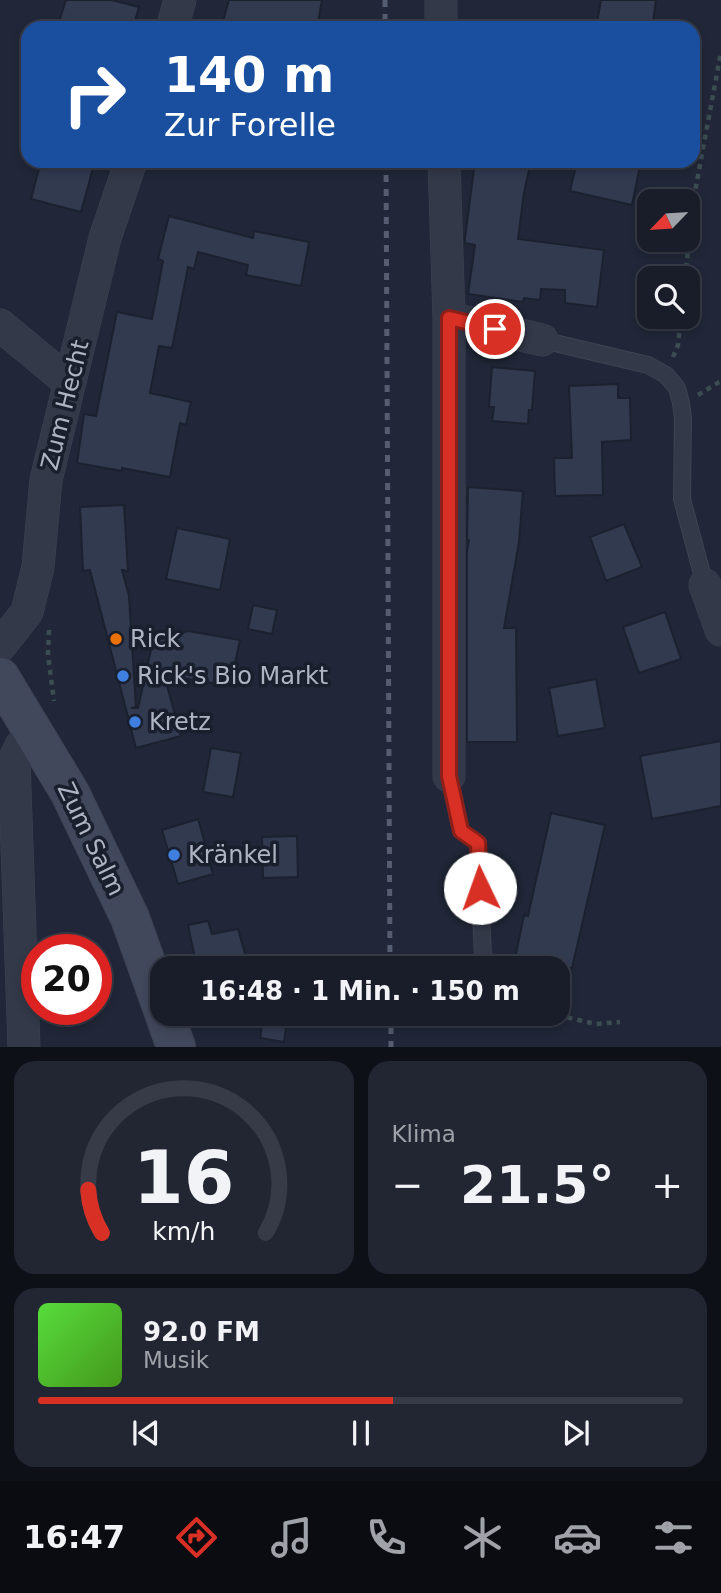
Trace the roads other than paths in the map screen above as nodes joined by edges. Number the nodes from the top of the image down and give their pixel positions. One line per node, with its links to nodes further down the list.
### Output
1 (180, 0): 3 (street)
2 (441, 0): 4 (street)
3 (174, 21)
4 (441, 21)
5 (129, 168): 10 (street, Zum Hecht)
6 (444, 168): 7 (street)
7 (449, 318): 9 (street); 16 (street)
8 (0, 325): 10 (street)
9 (542, 340): 11 (lane)
10 (70, 383): 13 (street, Zum Hecht)
11 (705, 585): 12 (street)
12 (721, 630)
13 (0, 646)
14 (0, 677): 15 (street, Zum Salm)
15 (46, 722): 18 (street, Zum Salm); 20 (street)
16 (449, 776): 17 (lane)
17 (483, 956)
18 (150, 975)
19 (168, 1026): 21 (street, Zum Salm)
20 (24, 1047)
21 (176, 1047)

